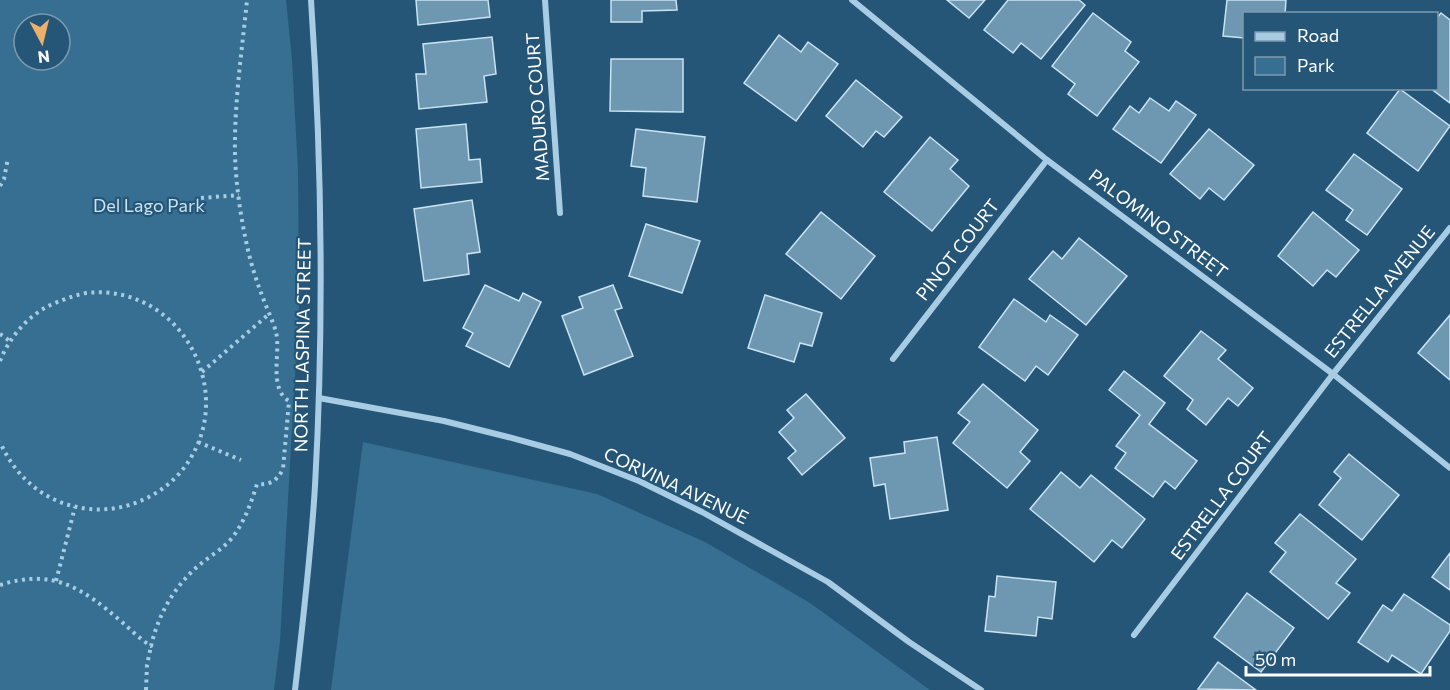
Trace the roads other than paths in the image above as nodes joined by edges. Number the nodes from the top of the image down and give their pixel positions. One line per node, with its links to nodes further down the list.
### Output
1 (310, 0): 9 (street, NORTH LASPINA STREET)
2 (544, 0): 5 (street, MADURO COURT)
3 (852, 0): 4 (street, PALOMINO STREET)
4 (1047, 160): 7 (street, PINOT COURT); 8 (street, PALOMINO STREET)
5 (560, 213)
6 (1450, 228): 8 (street, ESTRELLA AVENUE)
7 (893, 359)
8 (1333, 374): 10 (street, PALOMINO STREET); 11 (street, ESTRELLA COURT)
9 (319, 398): 12 (street, NORTH LASPINA STREET); 13 (street, CORVINA AVENUE)
10 (1450, 468)
11 (1134, 635)
12 (295, 690)
13 (981, 690)

